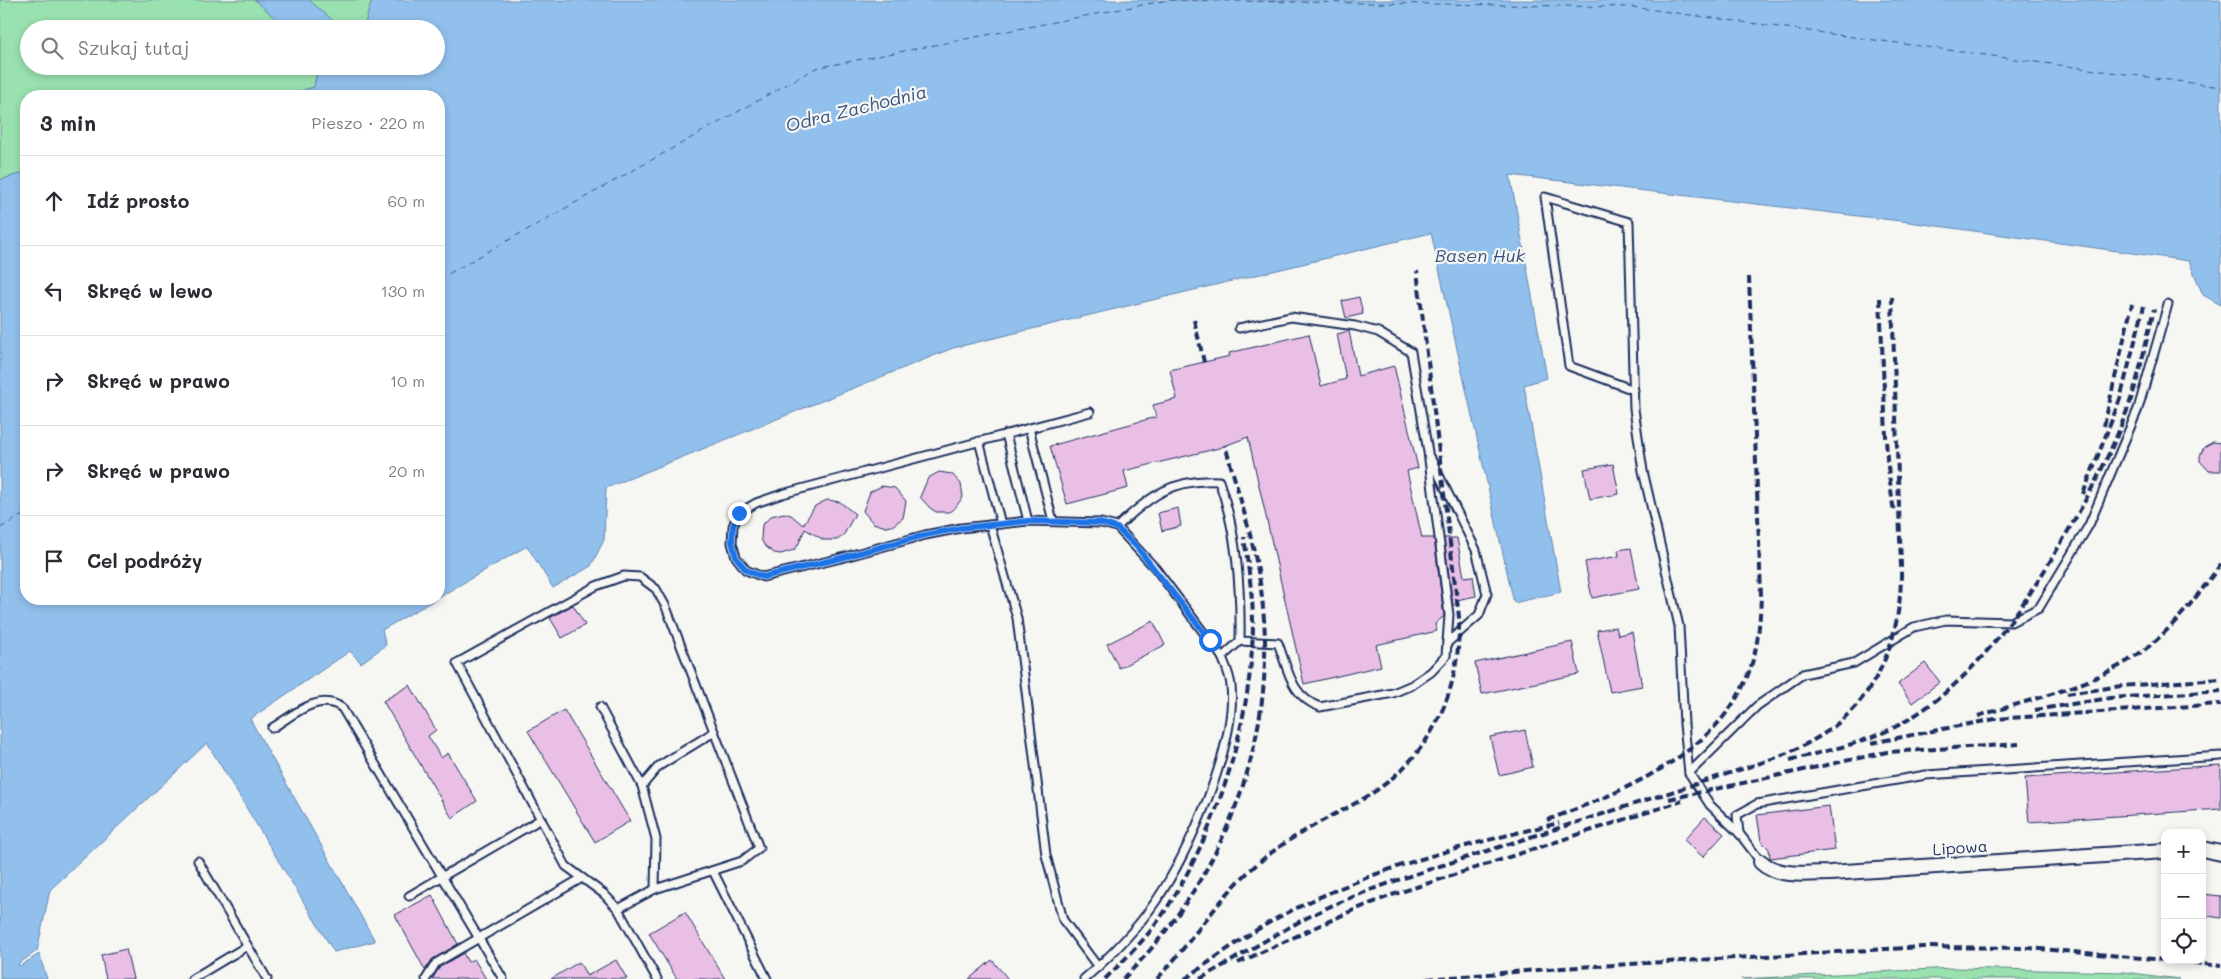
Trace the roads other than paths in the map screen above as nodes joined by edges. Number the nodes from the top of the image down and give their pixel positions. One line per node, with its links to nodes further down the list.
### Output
1 (2168, 304): 21 (lane)
2 (1239, 328): 8 (lane)
3 (1634, 390): 3 (lane); 21 (lane)
4 (1090, 412): 5 (lane)
5 (1029, 428): 6 (lane); 10 (lane)
6 (1006, 434): 7 (lane); 9 (lane)
7 (979, 442): 11 (lane); 12 (lane)
8 (1428, 452): 15 (lane); 15 (lane)
9 (1028, 521): 10 (lane); 11 (lane)
10 (1053, 521): 13 (lane)
11 (1001, 524): 12 (lane)
12 (990, 525): 38 (lane)
13 (1117, 528): 14 (lane); 16 (lane)
14 (1240, 641): 15 (lane); 16 (lane)
15 (1446, 643)
16 (1222, 657): 38 (lane)
17 (600, 707): 22 (lane)
18 (272, 728): 31 (lane)
19 (714, 732): 22 (lane); 23 (lane); 30 (lane)
20 (2221, 756): 24 (lane)
21 (1689, 773): 24 (lane)
22 (642, 786): 33 (lane)
23 (541, 819): 31 (lane); 32 (lane)
24 (1739, 833): 29 (lane)
25 (2206, 850): 27 (street)
26 (2161, 851): 29 (street, Lipowa)
27 (2221, 853)
28 (198, 861): 37 (lane)
29 (1762, 862)
30 (713, 871): 33 (lane); 44 (lane)
31 (442, 876): 34 (lane); 36 (lane)
32 (582, 878): 35 (lane); 36 (lane)
33 (655, 889): 35 (lane)
34 (409, 896)
35 (618, 909): 43 (lane)
36 (479, 938): 41 (lane); 42 (lane)
37 (247, 946): 39 (lane); 40 (lane)
38 (1098, 967): 45 (lane)
39 (192, 979)
40 (266, 979)
41 (426, 979)
42 (503, 979)
43 (657, 979)
44 (768, 979)
45 (1084, 979)

